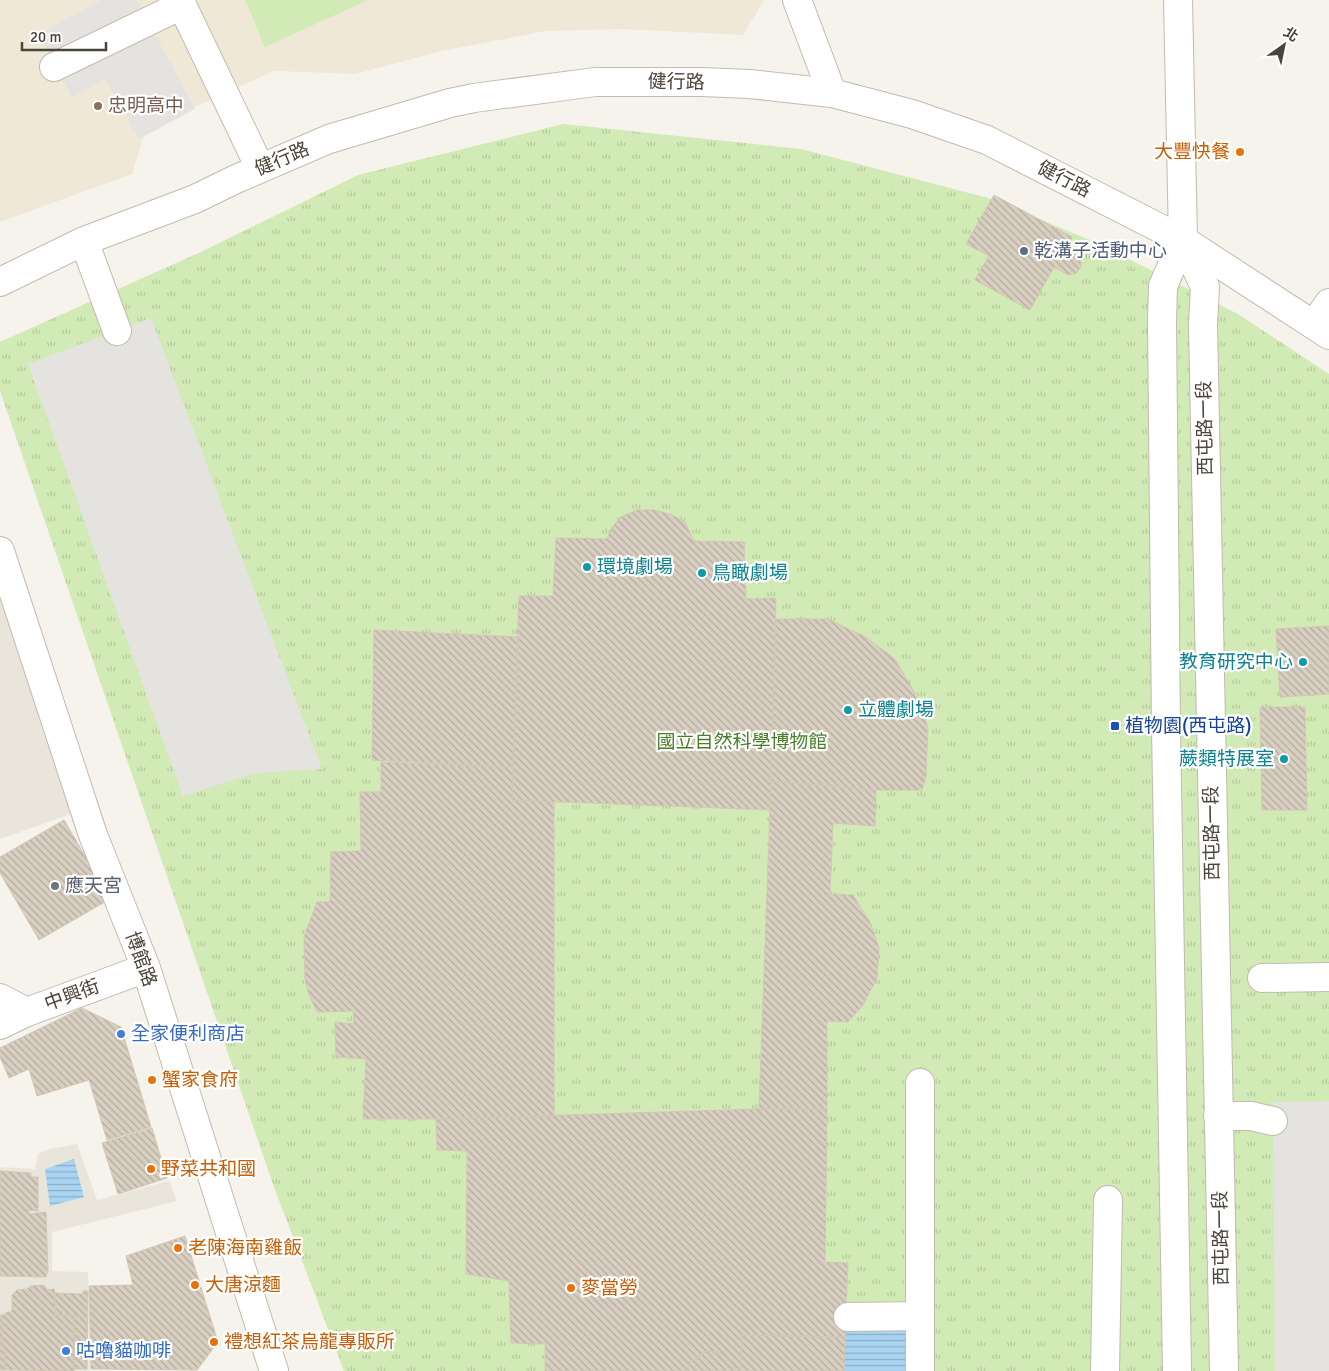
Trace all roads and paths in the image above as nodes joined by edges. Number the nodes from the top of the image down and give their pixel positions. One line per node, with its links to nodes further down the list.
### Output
1 (797, 0): 4 (street)
2 (1178, 0): 6 (street, 西屯路一段)
3 (54, 67): 5 (street)
4 (832, 93): 5 (street, 健行路); 6 (street, 健行路)
5 (260, 168): 7 (street, 健行路)
6 (1183, 240): 10 (street, 健行路); 21 (street, 西屯路一段); 28 (street, 西屯路一段)
7 (84, 241): 8 (street, 健行路); 11 (street)
8 (0, 282)
9 (1329, 303): 10 (street)
10 (1322, 330)
11 (117, 331)
12 (0, 551): 13 (street, 博館路)
13 (146, 968): 17 (street, 中興街); 25 (street, 博館路)
14 (1329, 977): 15 (street)
15 (1262, 978)
16 (0, 998): 17 (street)
17 (27, 1012): 18 (street, 中興街)
18 (0, 1025)
19 (920, 1083): 23 (street)
20 (1266, 1113): 21 (street)
21 (1218, 1116): 29 (street, 西屯路一段)
22 (1108, 1200): 27 (street)
23 (920, 1316): 24 (street); 26 (street)
24 (848, 1317)
25 (274, 1371)
26 (920, 1371)
27 (1105, 1371)
28 (1177, 1371)
29 (1224, 1371)

